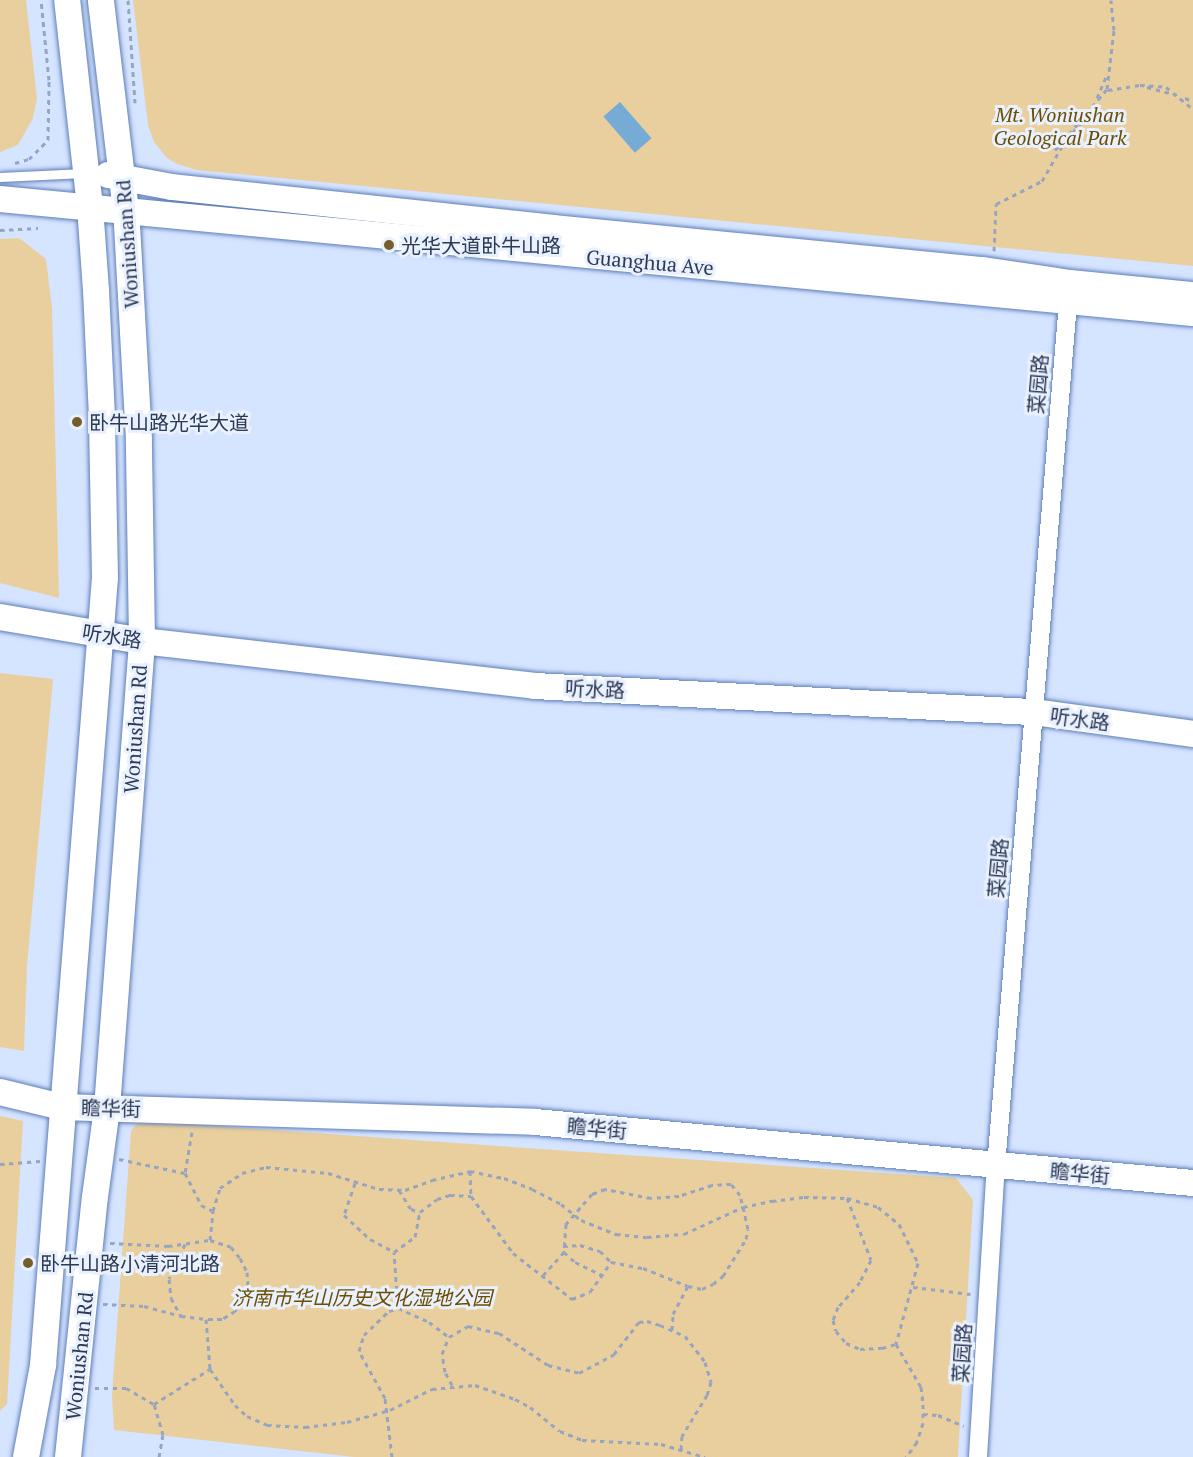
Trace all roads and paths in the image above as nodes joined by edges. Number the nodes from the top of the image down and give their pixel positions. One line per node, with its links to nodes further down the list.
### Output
1 (41, 0): 12 (path)
2 (67, 0): 13 (main road, Woniushan Rd)
3 (101, 0): 14 (main road, Woniushan Rd)
4 (128, 0): 10 (path)
5 (1111, 0): 6 (path); 7 (path)
6 (1107, 89): 8 (path); 21 (path)
7 (1101, 91): 9 (path); 11 (path)
8 (1193, 101)
9 (1193, 109)
10 (136, 113)
11 (1055, 150)
12 (29, 159)
13 (87, 173): 14 (main road, Guanghua Ave); 15 (lane); 17 (main road, Woniushan Rd)
14 (122, 176): 18 (main road, Woniushan Rd); 22 (main road, Guanghua Ave)
15 (0, 177)
16 (0, 199): 17 (main road, Guanghua Ave)
17 (90, 207): 18 (main road, Guanghua Ave); 26 (main road, Woniushan Rd)
18 (126, 212): 22 (main road, Guanghua Ave); 27 (main road, Woniushan Rd)
19 (38, 228): 20 (path)
20 (0, 230)
21 (993, 253)
22 (1069, 292): 23 (main road, Guanghua Ave); 24 (main road, Guanghua Ave); 28 (street, 菜园路)
23 (1193, 295)
24 (1193, 313)
25 (0, 617): 26 (main road, 听水路)
26 (102, 635): 27 (main road, 听水路); 31 (main road, Woniushan Rd)
27 (142, 641): 28 (main road, 听水路); 32 (main road, Woniushan Rd)
28 (1033, 712): 29 (main road, 听水路); 37 (street, 菜园路)
29 (1193, 734)
30 (0, 1092): 31 (main road, 瞻华街)
31 (62, 1107): 32 (main road, 瞻华街); 35 (main road, Woniushan Rd)
32 (107, 1108): 33 (main road, 瞻华街); 34 (main road, Woniushan Rd)
33 (194, 1110): 37 (main road, 瞻华街); 39 (path)
34 (101, 1156): 39 (path); 50 (main road, Woniushan Rd)
35 (59, 1159): 36 (path); 76 (main road, Woniushan Rd)
36 (0, 1164)
37 (996, 1166): 41 (main road, 瞻华街); 60 (street, 菜园路)
38 (470, 1171): 42 (path); 43 (path); 48 (path)
39 (185, 1173): 46 (path)
40 (355, 1183): 42 (path); 46 (path); 53 (path)
41 (1193, 1183)
42 (399, 1190): 47 (path)
43 (471, 1196): 47 (path); 56 (path)
44 (847, 1198): 45 (path); 59 (path); 67 (path)
45 (743, 1207): 48 (path); 48 (path); 58 (path)
46 (213, 1211): 49 (path)
47 (420, 1212): 53 (path)
48 (573, 1214): 52 (path)
49 (210, 1240): 51 (path); 64 (path)
50 (90, 1242): 51 (path); 61 (main road, Woniushan Rd)
51 (185, 1243): 63 (path)
52 (563, 1246): 54 (path); 55 (path)
53 (394, 1252): 62 (path)
54 (564, 1252): 56 (path); 57 (path)
55 (611, 1262): 57 (path); 58 (path)
56 (543, 1275): 57 (path)
57 (602, 1275)
58 (688, 1286): 65 (path)
59 (913, 1287): 60 (path); 67 (path)
60 (988, 1293): 74 (street, 菜园路)
61 (84, 1303): 63 (path); 70 (main road, Woniushan Rd)
62 (398, 1308): 66 (path); 72 (path)
63 (181, 1316): 64 (path)
64 (206, 1319): 68 (path)
65 (672, 1330): 66 (path); 75 (path)
66 (449, 1337): 69 (path)
67 (896, 1344): 73 (path)
68 (210, 1369): 71 (path); 72 (path)
69 (452, 1385): 72 (path); 75 (path)
70 (75, 1388): 71 (path); 77 (main road, Woniushan Rd)
71 (154, 1404): 78 (path)
72 (385, 1412): 79 (path)
73 (923, 1414): 74 (path); 81 (path)
74 (980, 1433): 82 (street, 菜园路)
75 (681, 1449): 80 (path)
76 (26, 1457)
77 (68, 1457)
78 (159, 1457)
79 (392, 1457)
80 (705, 1457)
81 (906, 1457)
82 (978, 1457)

